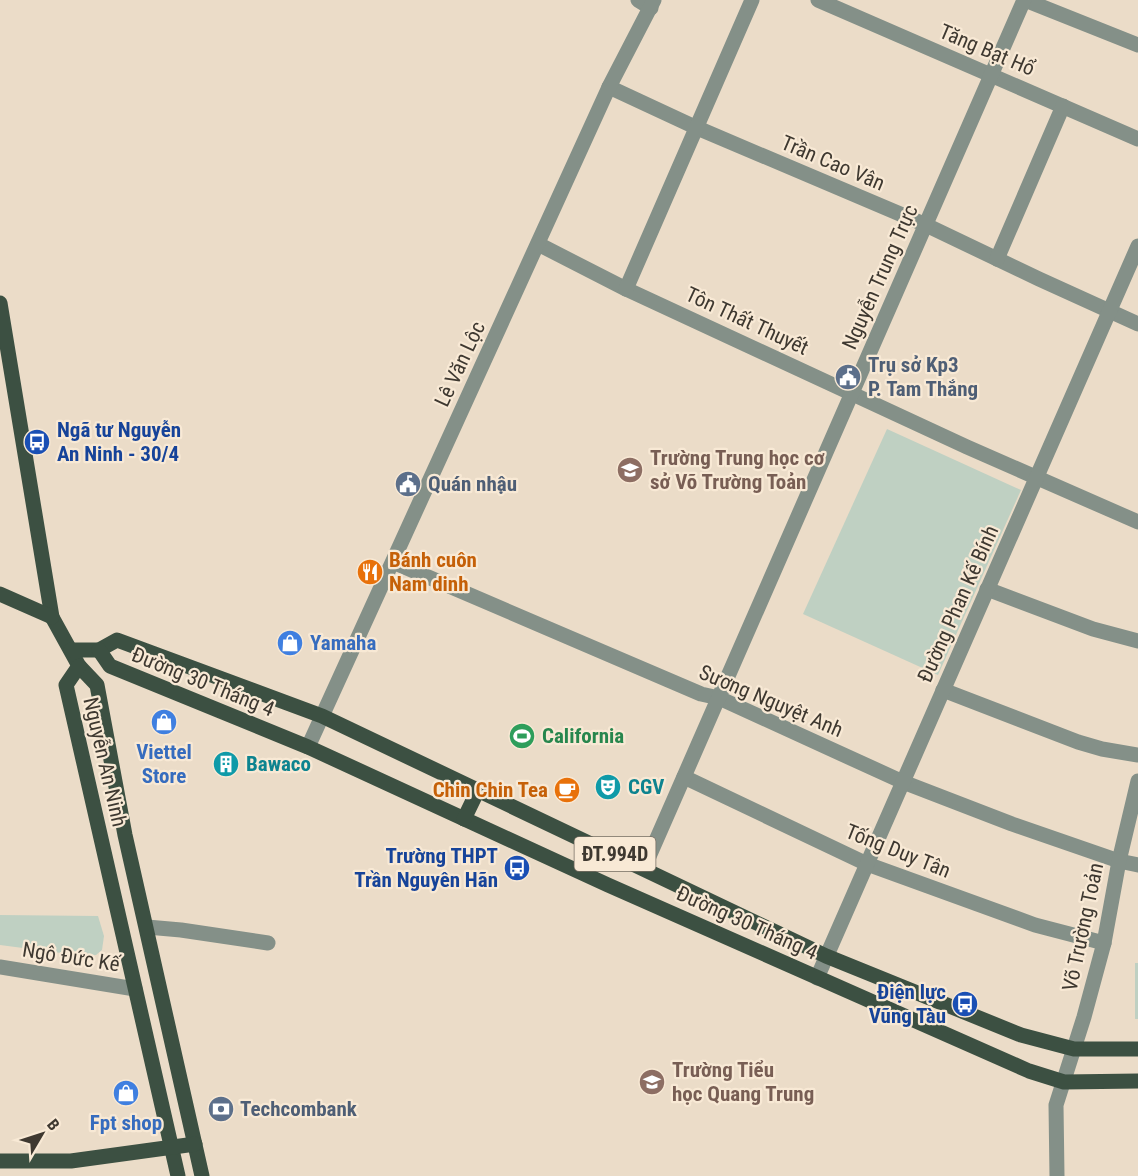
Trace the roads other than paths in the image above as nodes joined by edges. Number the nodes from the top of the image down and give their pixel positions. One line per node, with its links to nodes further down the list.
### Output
1 (752, 0): 9 (street)
2 (818, 0): 6 (street, Tăng Bạt Hổ)
3 (1025, 0): 5 (street); 6 (street, Nguyễn Trung Trực)
4 (647, 3): 7 (street, Lê Văn Lộc)
5 (1138, 45)
6 (992, 74): 8 (street, Tăng Bạt Hổ); 11 (street, Nguyễn Trung Trực)
7 (609, 87): 9 (street, Trần Cao Vân); 12 (street, Lê Văn Lộc)
8 (1063, 106): 10 (street, Tăng Bạt Hổ); 14 (street)
9 (694, 127): 11 (street, Trần Cao Vân); 15 (street)
10 (1138, 139)
11 (926, 225): 14 (street, Trần Cao Vân); 19 (street, Nguyễn Trung Trực)
12 (538, 244): 15 (street, Tôn Thất Thuyết); 22 (street, Lê Văn Lộc)
13 (1138, 246): 17 (street, Đường Phan Kế Bính)
14 (997, 259): 17 (street, Trần Cao Vân)
15 (626, 289): 19 (street, Tôn Thất Thuyết)
16 (0, 303): 25 (main road)
17 (1109, 312): 18 (street, Trần Cao Vân); 20 (street, Đường Phan Kế Bính)
18 (1138, 324)
19 (852, 393): 20 (street, Tôn Thất Thuyết); 31 (street, Nguyễn Trung Trực)
20 (1036, 478): 21 (street, Tôn Thất Thuyết); 23 (street, Đường Phan Kế Bính)
21 (1138, 522)
22 (393, 562): 31 (street, Sương Nguyệt Anh); 32 (street, Lê Văn Lộc)
23 (987, 589): 26 (street); 30 (street, Đường Phan Kế Bính)
24 (0, 594): 25 (main road)
25 (52, 617): 27 (main road)
26 (1138, 641)
27 (71, 650): 28 (main road); 29 (main road)
28 (99, 650): 32 (main road, Đường 30 Tháng 4 / ĐT.994D); 33 (main road, Đường 30 Tháng 4 / ĐT.994D)
29 (79, 666): 44 (main road, Nguyễn An Ninh); 50 (main road, Nguyễn An Ninh)
30 (943, 690): 34 (street); 37 (street, Đường Phan Kế Bính)
31 (719, 698): 35 (street, Nguyễn Trung Trực); 37 (street, Sương Nguyệt Anh)
32 (322, 716): 33 (street, Lê Văn Lộc); 38 (main road, Đường 30 Tháng 4 / ĐT.994D)
33 (308, 747): 39 (main road, Đường 30 Tháng 4 / ĐT.994D)
34 (1138, 755)
35 (684, 777): 41 (street, Tống Duy Tân); 43 (street, Nguyễn Trung Trực)
36 (1138, 781): 40 (street, Võ Trường Toản)
37 (903, 783): 40 (street, Sương Nguyệt Anh); 41 (street, Đường Phan Kế Bính)
38 (478, 790): 39 (main road); 43 (main road, Đường 30 Tháng 4 / ĐT.994D)
39 (464, 819): 49 (main road, Đường 30 Tháng 4 / ĐT.994D)
40 (1119, 861): 42 (street, Sương Nguyệt Anh); 46 (street, Võ Trường Toản)
41 (867, 864): 46 (street, Tống Duy Tân); 47 (street, Đường Phan Kế Bính)
42 (1138, 865)
43 (644, 868): 47 (main road, Đường 30 Tháng 4 / ĐT.994D)
44 (147, 927): 45 (street); 55 (main road, Nguyễn An Ninh)
45 (268, 943)
46 (1104, 943): 51 (street, Võ Trường Toản)
47 (826, 956): 49 (street, Đường Phan Kế Bính); 51 (main road, Đường 30 Tháng 4 / ĐT.994D)
48 (0, 968): 50 (street, Ngô Đức Kế)
49 (817, 978): 54 (main road, Đường 30 Tháng 4 / ĐT.994D)
50 (135, 989): 56 (main road, Nguyễn An Ninh)
51 (1074, 1049): 52 (main road, Đường 30 Tháng 4 / ĐT.994D); 54 (street, Võ Trường Toản)
52 (1138, 1049)
53 (1138, 1081): 54 (main road, Đường 30 Tháng 4 / ĐT.994D)
54 (1064, 1082): 61 (street, Võ Trường Toản)
55 (195, 1144): 56 (main road); 60 (main road, Nguyễn An Ninh)
56 (172, 1149): 58 (main road); 59 (main road, Nguyễn An Ninh)
57 (0, 1161): 58 (main road)
58 (72, 1169)
59 (178, 1176)
60 (202, 1176)
61 (1057, 1176)

